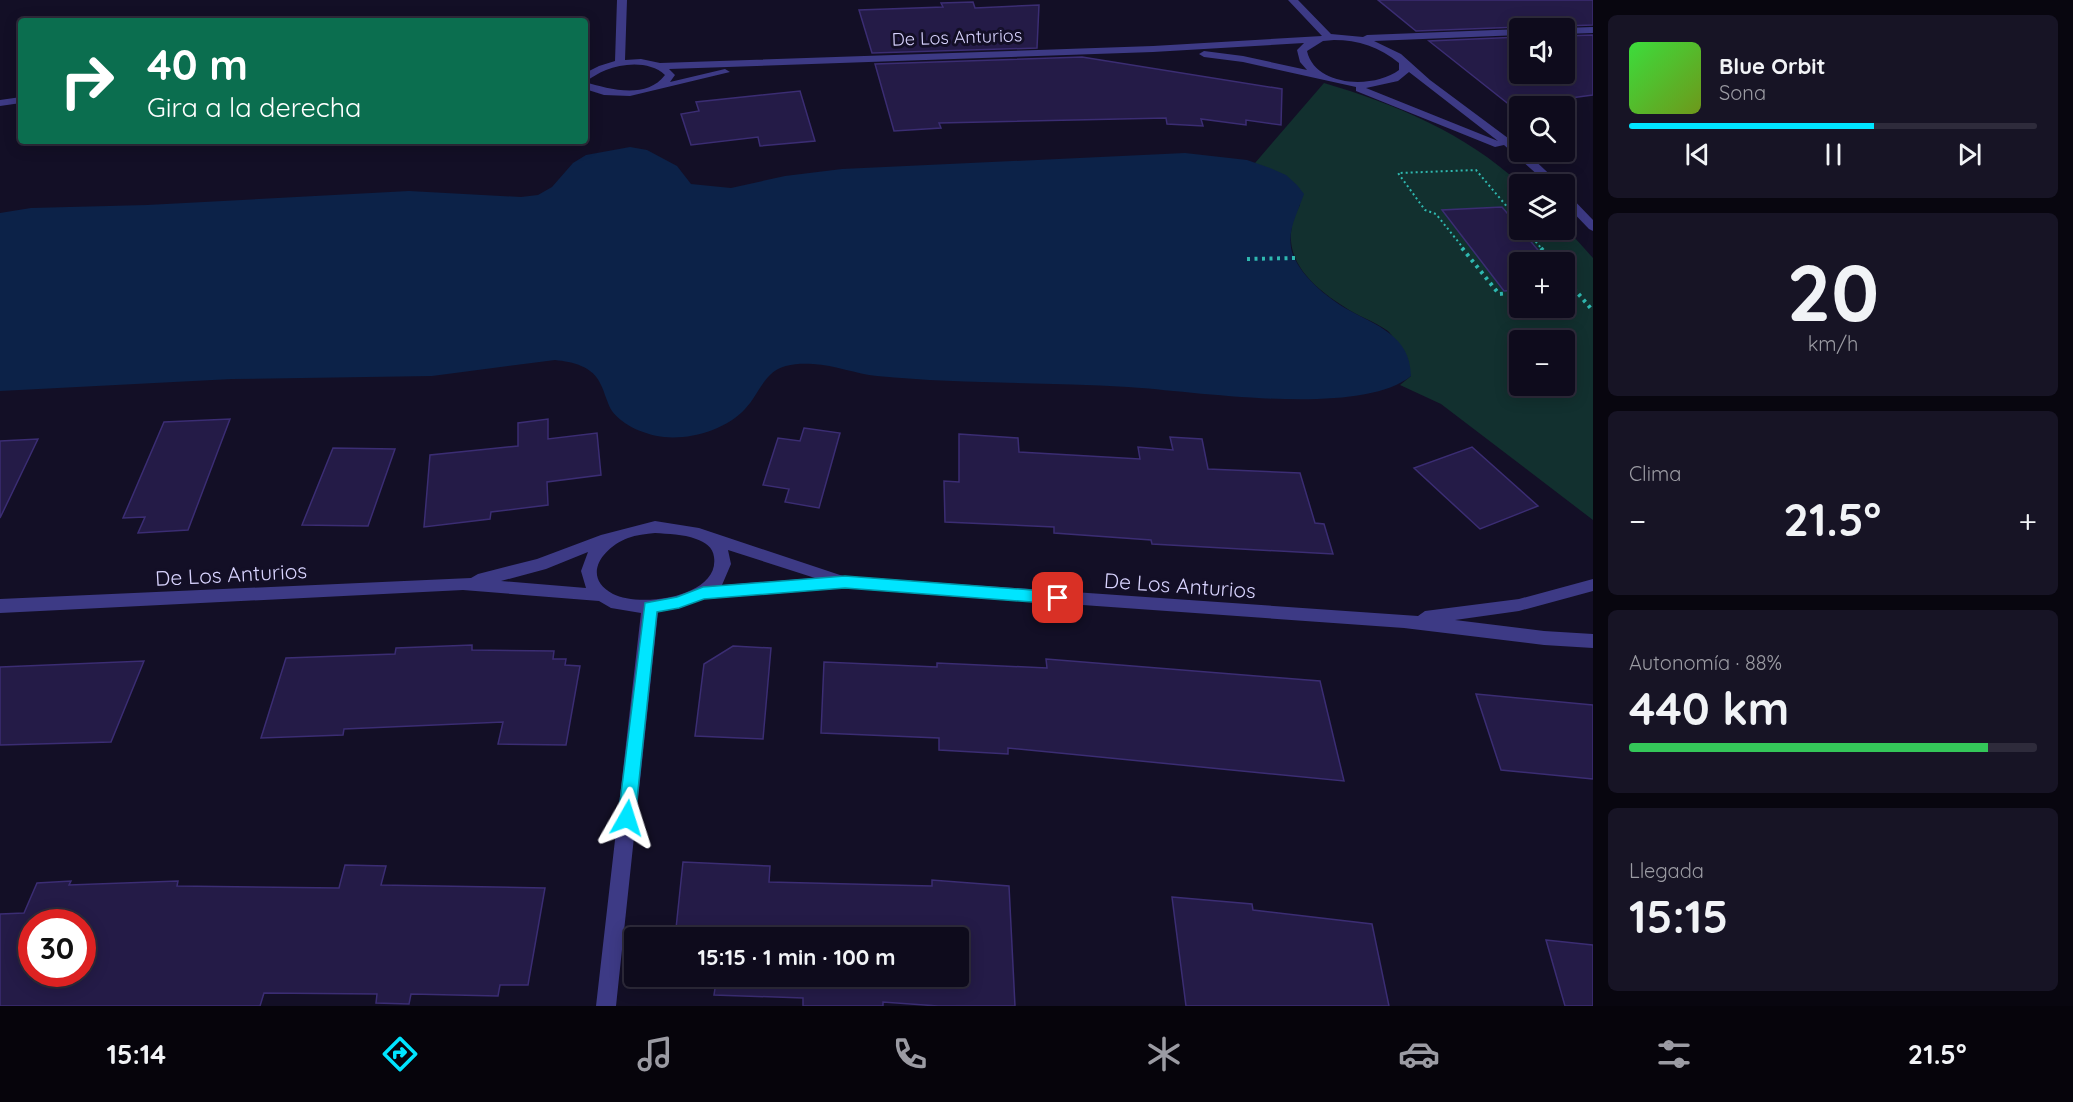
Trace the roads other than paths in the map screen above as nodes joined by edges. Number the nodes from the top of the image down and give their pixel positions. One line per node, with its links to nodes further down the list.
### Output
1 (622, 0): 13 (street)
2 (1293, 0): 7 (street)
3 (1593, 30): 4 (street)
4 (1575, 31)
5 (1509, 32): 6 (street)
6 (1446, 34): 8 (street); 11 (street)
7 (1330, 38): 8 (street); 9 (street)
8 (1350, 38): 11 (street)
9 (1315, 40): 10 (street); 16 (street)
10 (1153, 49): 12 (street, De Los Anturios); 16 (street)
11 (1405, 54): 17 (street); 24 (street)
12 (763, 63): 14 (street); 19 (street)
13 (621, 64): 14 (street); 15 (street)
14 (659, 66): 19 (street)
15 (588, 73)
16 (1325, 77): 17 (street)
17 (1342, 82): 25 (street)
18 (588, 87): 21 (street)
19 (657, 87): 21 (street)
20 (588, 90): 21 (street)
21 (604, 92)
22 (18, 100): 23 (street)
23 (0, 103)
24 (1509, 143)
25 (1509, 151)
26 (1531, 162): 27 (street)
27 (1544, 174)
28 (1575, 208): 29 (street)
29 (1593, 227)
30 (616, 535): 31 (street); 33 (street); 36 (street)
31 (710, 538): 32 (street); 35 (street)
32 (845, 582): 35 (street); 39 (street, De Los Anturios)
33 (463, 584): 36 (street); 37 (street, De Los Anturios)
34 (1593, 585): 39 (street)
35 (703, 593): 38 (street)
36 (599, 595): 38 (street)
37 (0, 606)
38 (650, 608): 41 (street)
39 (1404, 621): 40 (street)
40 (1593, 641)
41 (606, 1006)

